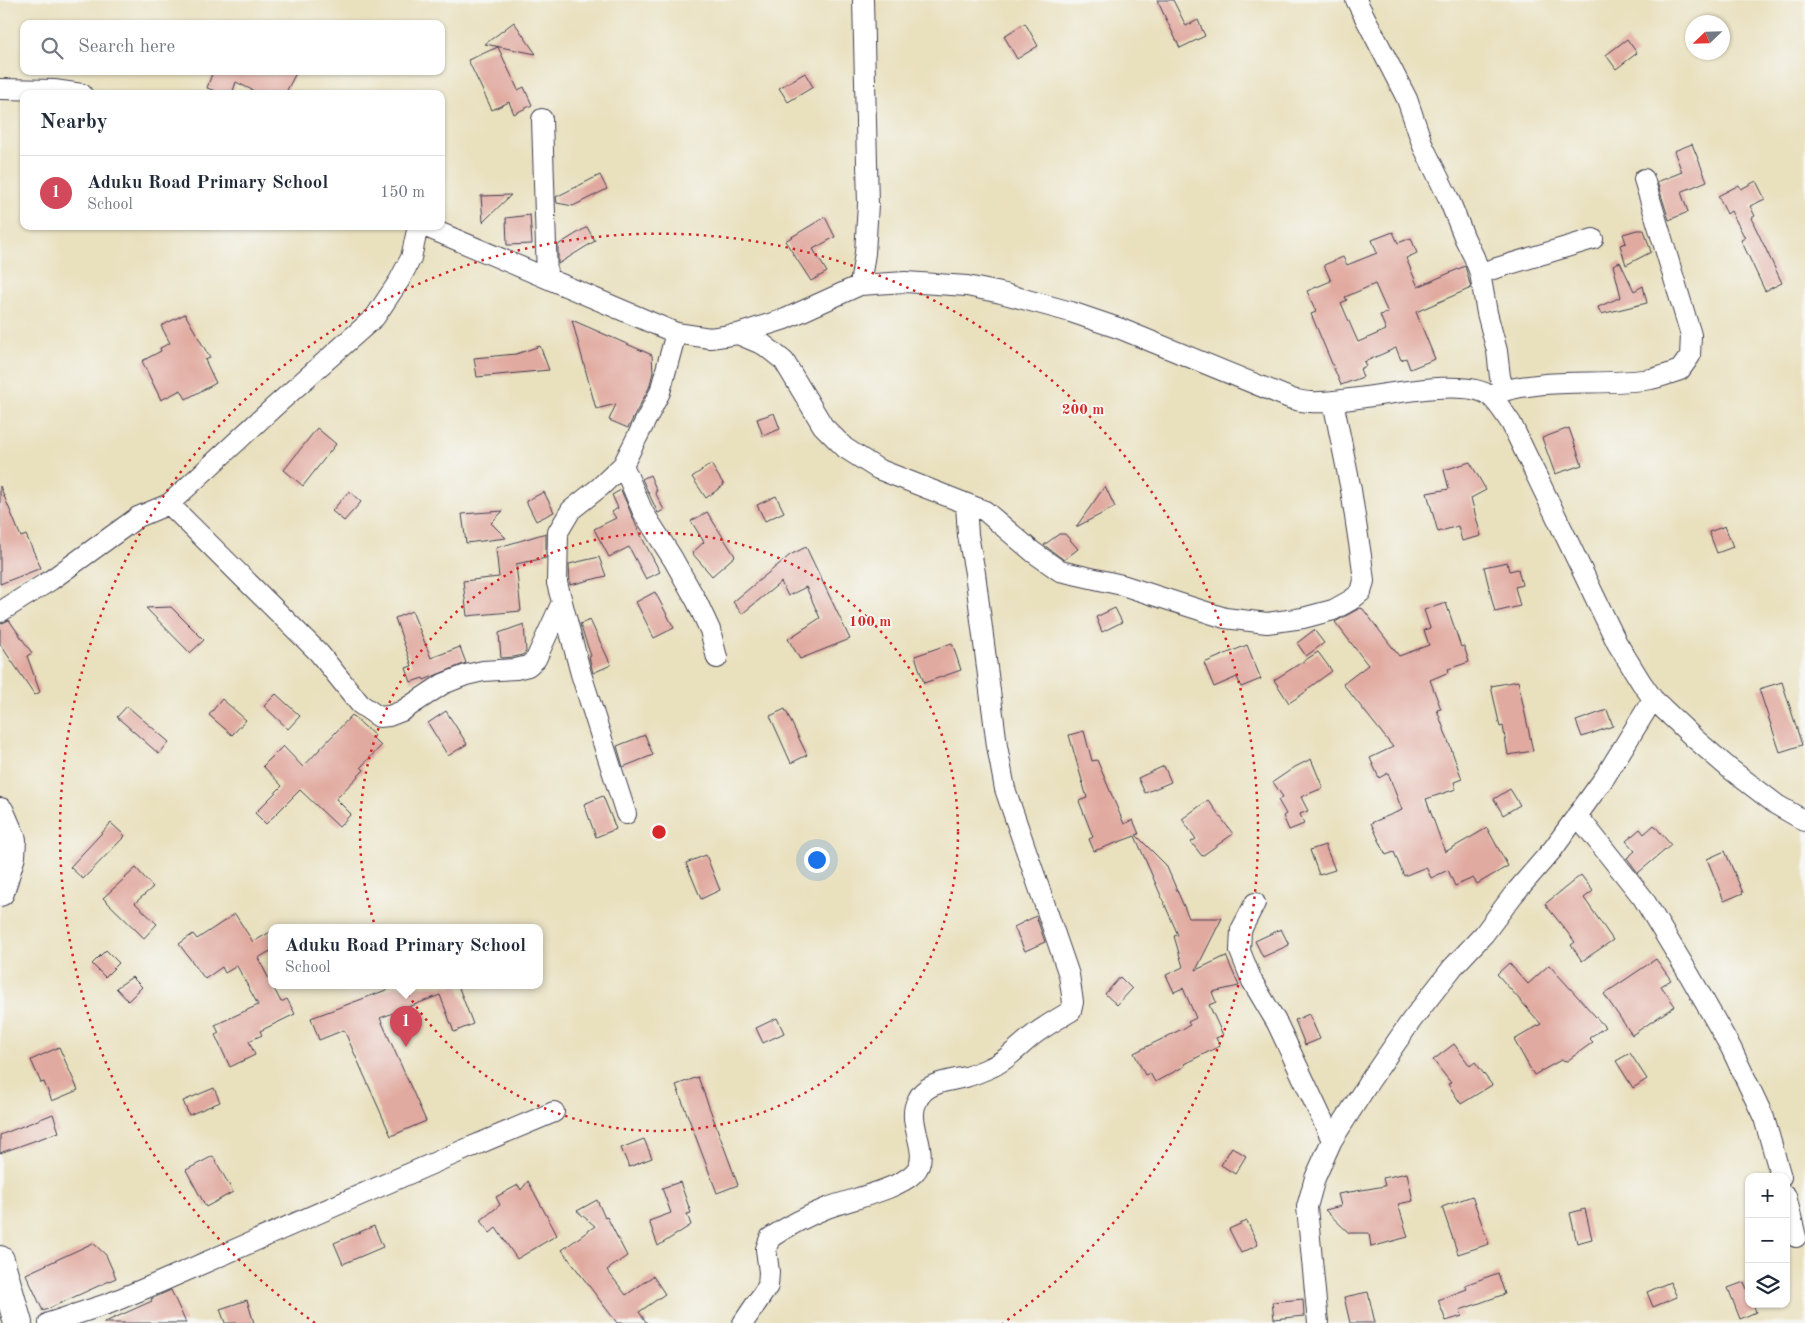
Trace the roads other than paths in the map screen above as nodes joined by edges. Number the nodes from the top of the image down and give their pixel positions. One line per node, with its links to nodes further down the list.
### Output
1 (862, 0): 12 (street)
2 (1356, 0): 10 (street)
3 (0, 89): 4 (street)
4 (54, 90)
5 (542, 119): 11 (street)
6 (1644, 179): 15 (street)
7 (417, 230): 18 (street)
8 (433, 230): 11 (street)
9 (1593, 239): 10 (street)
10 (1480, 273): 15 (street)
11 (547, 278): 13 (street)
12 (860, 285): 14 (street); 16 (street)
13 (676, 333): 14 (street); 17 (street)
14 (738, 334): 19 (street)
15 (1497, 393): 16 (street); 23 (street)
16 (1333, 401): 19 (street)
17 (623, 465): 20 (street); 22 (street)
18 (169, 504): 20 (street); 21 (street)
19 (966, 504): 38 (street)
20 (562, 602): 25 (street)
21 (0, 612)
22 (717, 658)
23 (1653, 699): 26 (street); 27 (street)
24 (0, 812): 28 (street)
25 (626, 814)
26 (1577, 815): 31 (street); 32 (street)
27 (1805, 821)
28 (0, 892)
29 (1255, 903): 31 (street)
30 (554, 1112): 37 (street)
31 (1332, 1140): 39 (street)
32 (1780, 1173)
33 (1790, 1212): 34 (street)
34 (1796, 1236)
35 (0, 1260): 36 (street)
36 (18, 1323)
37 (49, 1323)
38 (743, 1323)
39 (1318, 1323)

